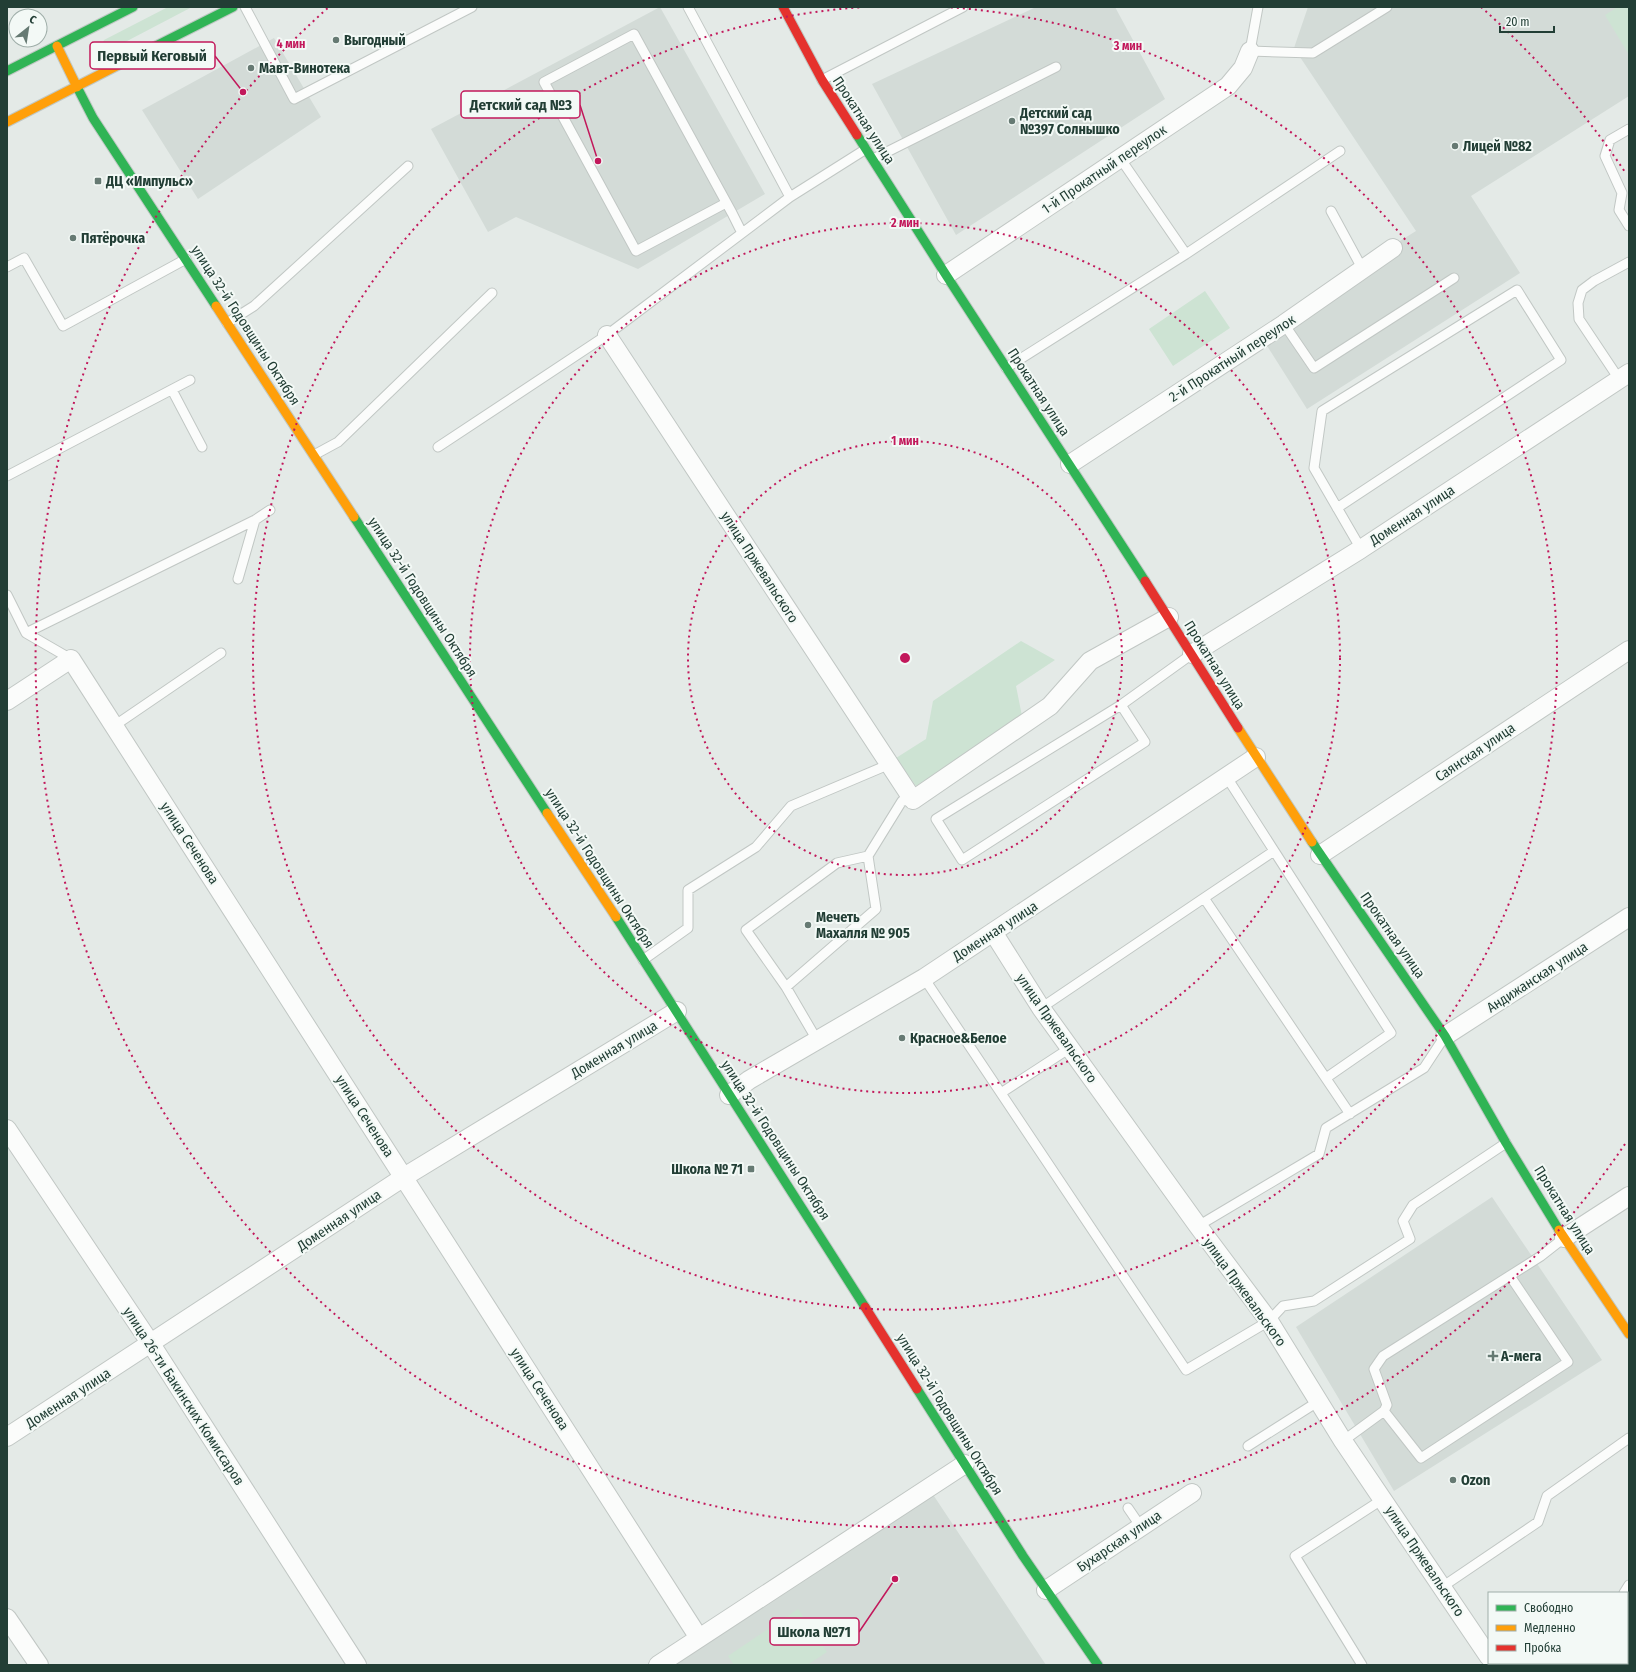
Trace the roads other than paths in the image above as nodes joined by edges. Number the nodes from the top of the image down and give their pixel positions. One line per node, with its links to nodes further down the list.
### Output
1 (133, 7): 10 (main road)
2 (233, 7): 15 (main road)
3 (244, 7): 4 (lane)
4 (472, 7)
5 (688, 7): 23 (lane)
6 (783, 7): 14 (main road, Прокатная улица)
7 (963, 7): 14 (lane)
8 (1258, 7): 11 (lane)
9 (1387, 7): 11 (lane)
10 (57, 46): 13 (main road); 15 (main road, улица 32-й Годовщины Октября)
11 (1250, 51): 20 (street, 1-й Прокатный переулок)
12 (1056, 66): 21 (lane)
13 (7, 71)
14 (822, 80): 18 (main road, Прокатная улица)
15 (77, 87): 16 (main road); 30 (main road, улица 32-й Годовщины Октября)
16 (7, 122)
17 (1629, 129): 26 (lane)
18 (866, 149): 21 (main road, Прокатная улица); 23 (lane)
19 (1340, 150): 29 (lane)
20 (1120, 158): 29 (lane); 34 (street, 1-й Прокатный переулок)
21 (873, 160): 34 (main road, Прокатная улица)
22 (408, 166): 37 (lane)
23 (790, 197): 27 (lane)
24 (726, 203): 24 (lane); 27 (lane)
25 (1331, 212): 33 (lane)
26 (1629, 226)
27 (742, 233): 39 (lane)
28 (1393, 248): 33 (street, 2-й Прокатный переулок)
29 (1186, 254): 40 (lane)
30 (186, 259): 32 (lane); 37 (main road, улица 32-й Годовщины Октября)
31 (1629, 262): 41 (lane)
32 (7, 267)
33 (1362, 268): 38 (street, 2-й Прокатный переулок)
34 (946, 275): 40 (main road, Прокатная улица)
35 (1454, 278): 38 (lane)
36 (492, 293): 46 (lane)
37 (227, 323): 46 (main road, улица 32-й Годовщины Октября)
38 (1284, 324): 47 (street, 2-й Прокатный переулок)
39 (607, 335): 45 (lane); 65 (street, улица Пржевальского)
40 (1006, 368): 47 (main road, Прокатная улица)
41 (1624, 376): 52 (street, Доменная улица)
42 (190, 380): 43 (lane)
43 (172, 390): 44 (lane); 48 (lane)
44 (202, 447)
45 (438, 447)
46 (314, 455): 74 (main road, улица 32-й Годовщины Октября)
47 (1070, 464): 55 (main road, Прокатная улица)
48 (7, 476)
49 (1337, 508): 49 (lane); 52 (lane)
50 (270, 510): 51 (lane)
51 (255, 520): 53 (lane); 56 (lane)
52 (1361, 549): 59 (street, Доменная улица)
53 (238, 579)
54 (7, 595): 56 (lane)
55 (1169, 617): 59 (main road, Прокатная улица); 67 (street)
56 (26, 633): 60 (lane)
57 (1629, 650): 69 (street, Саянская улица)
58 (220, 653): 63 (lane)
59 (1192, 654): 62 (lane); 64 (main road, Прокатная улица)
60 (71, 659): 61 (street); 63 (street, улица Сеченова)
61 (7, 701)
62 (1121, 705): 62 (lane)
63 (114, 726): 88 (street, улица Сеченова)
64 (1256, 757): 66 (street, Доменная улица); 69 (main road, Прокатная улица)
65 (890, 764): 67 (street, улица Пржевальского); 74 (lane)
66 (1226, 776): 68 (lane); 73 (street, Доменная улица)
67 (913, 800): 70 (lane)
68 (1274, 851): 71 (lane); 82 (lane)
69 (1320, 854): 79 (main road, Прокатная улица)
70 (868, 856): 76 (lane); 76 (lane)
71 (1204, 898): 77 (lane); 82 (lane)
72 (1629, 917): 79 (street, Андижанская улица)
73 (993, 932): 75 (street, Доменная улица); 77 (street, улица Пржевальского)
74 (643, 960): 78 (main road, улица 32-й Годовщины Октября)
75 (924, 978): 80 (street, Доменная улица); 83 (lane)
76 (786, 987): 80 (lane)
77 (1041, 1008): 81 (street, улица Пржевальского)
78 (677, 1011): 84 (main road, улица 32-й Годовщины Октября); 88 (street, Доменная улица)
79 (1445, 1036): 85 (lane); 87 (main road, Прокатная улица)
80 (817, 1040): 84 (street, Доменная улица)
81 (1070, 1048): 83 (lane); 90 (street, улица Пржевальского)
82 (1326, 1078): 85 (lane)
83 (1001, 1093): 93 (lane)
84 (729, 1095): 102 (main road, улица 32-й Годовщины Октября)
85 (1350, 1114): 90 (lane)
86 (7, 1129): 95 (street, улица 26-ти Бакинских Комиссаров)
87 (1506, 1143): 91 (main road, Прокатная улица); 93 (lane)
88 (404, 1177): 95 (street, Доменная улица); 110 (street, улица Сеченова)
89 (1629, 1196): 91 (street)
90 (1198, 1226): 93 (street, улица Пржевальского)
91 (1564, 1238): 92 (lane); 94 (main road, Прокатная улица)
92 (1510, 1276): 97 (lane); 97 (lane)
93 (1269, 1321): 96 (street, улица Пржевальского)
94 (1629, 1334)
95 (151, 1344): 98 (street, Доменная улица); 113 (street, улица 26-ти Бакинских Комиссаров)
96 (1319, 1401): 100 (street, улица Пржевальского); 101 (lane)
97 (1384, 1411): 100 (lane)
98 (7, 1438)
99 (1629, 1438): 107 (lane)
100 (1343, 1441): 104 (street, улица Пржевальского)
101 (1248, 1446)
102 (965, 1464): 108 (main road, улица 32-й Годовщины Октября); 110 (street)
103 (1192, 1493): 106 (street, Бухарская улица)
104 (1383, 1499): 107 (street, улица Пржевальского); 116 (lane)
105 (1128, 1508): 106 (lane)
106 (1141, 1527): 108 (street, Бухарская улица)
107 (1442, 1587): 111 (street, улица Пржевальского)
108 (1046, 1590): 115 (main road, улица 32-й Годовщины Октября)
109 (7, 1618): 112 (street)
110 (699, 1638): 114 (street)
111 (1488, 1656)
112 (39, 1665)
113 (357, 1665)
114 (658, 1665)
115 (1098, 1665)
116 (1362, 1665)

